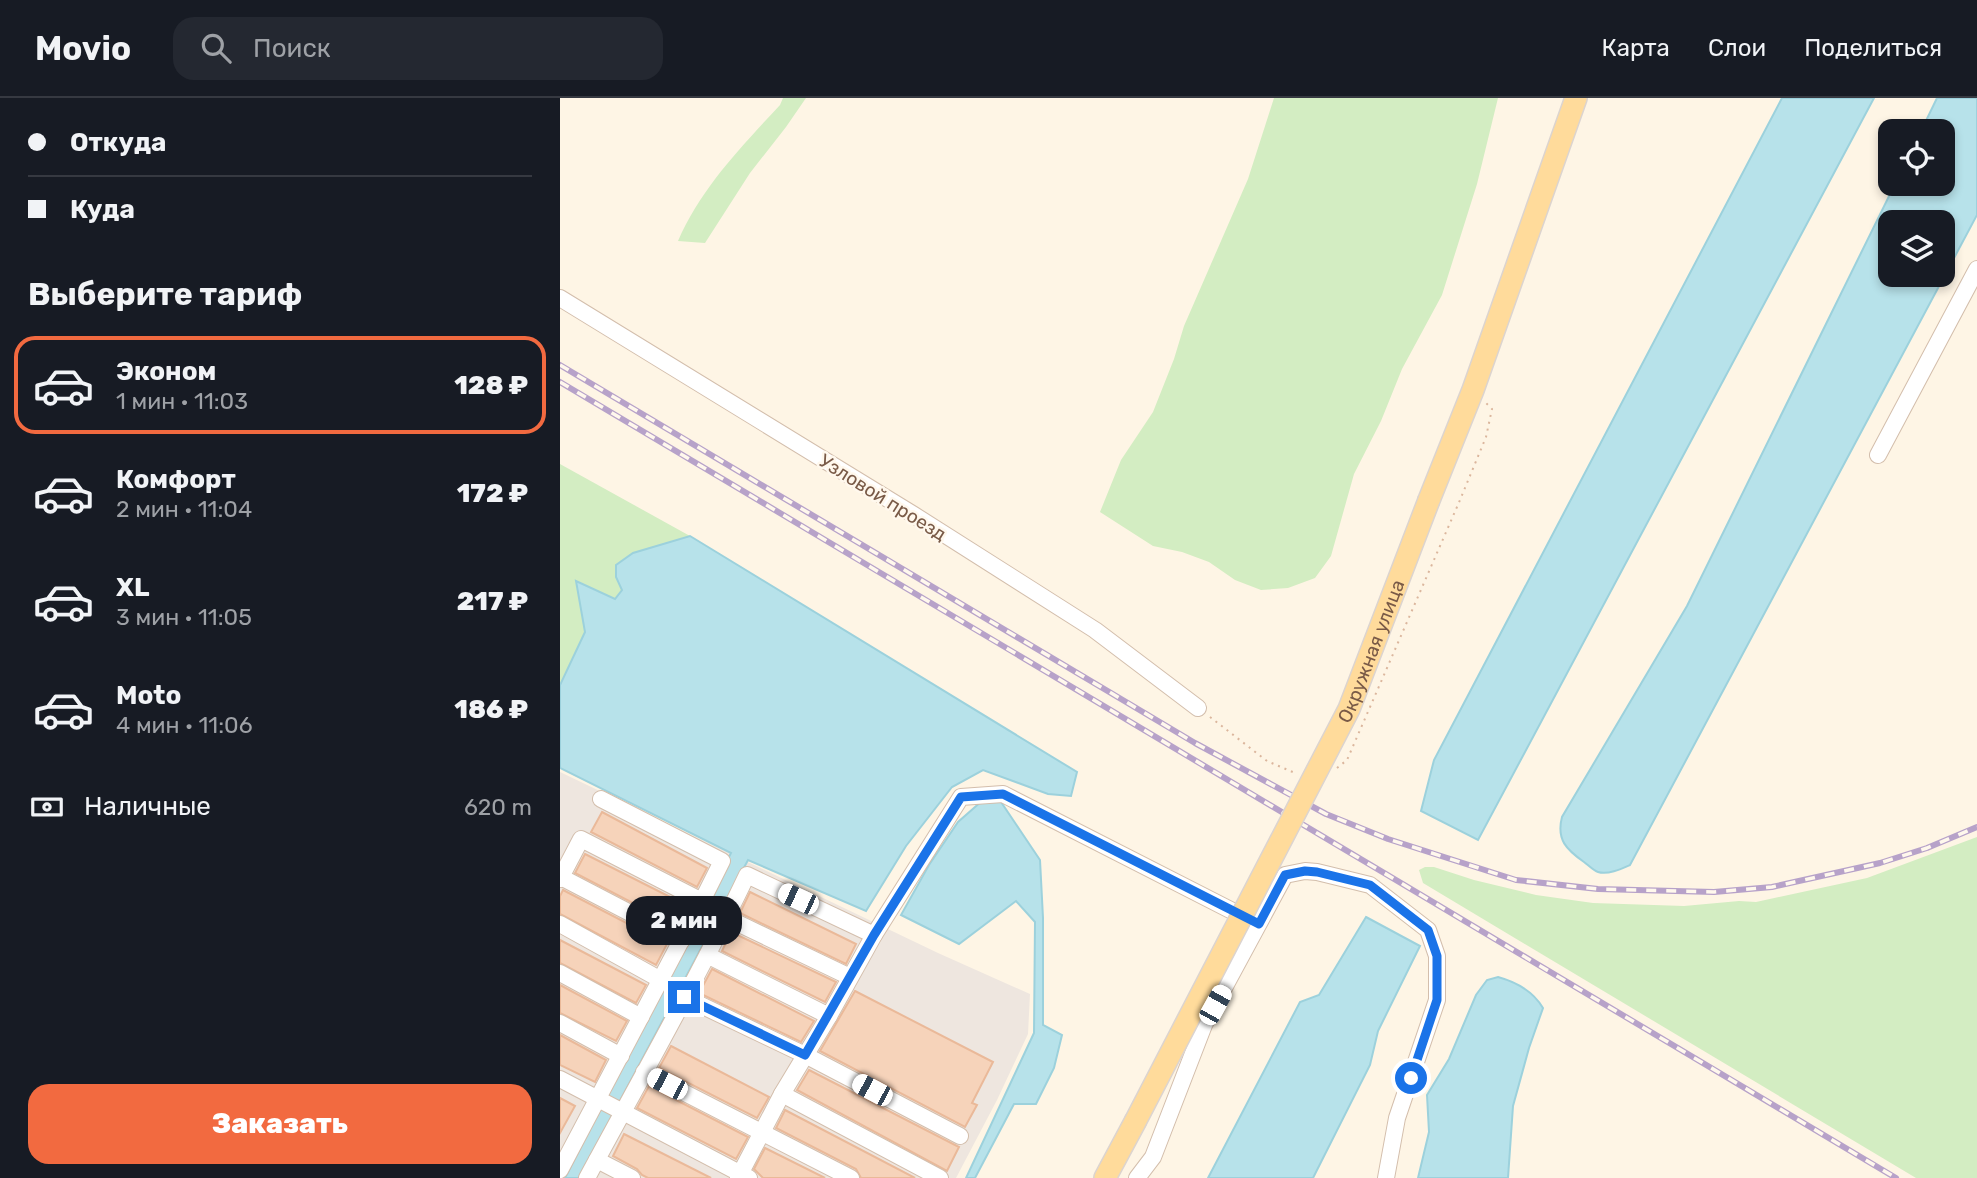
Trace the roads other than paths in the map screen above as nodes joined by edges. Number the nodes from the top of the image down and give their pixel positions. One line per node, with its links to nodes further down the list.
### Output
1 (1576, 98): 39 (main road, Окружная улица, bridge)
2 (1977, 270): 4 (street)
3 (560, 298): 5 (street, Узловой проезд)
4 (1878, 455)
5 (1198, 708)
6 (601, 799): 8 (street)
7 (560, 878): 8 (street); 13 (street)
8 (702, 901): 13 (street)
9 (727, 918): 12 (street); 14 (street); 16 (street)
10 (560, 924): 17 (street)
11 (1259, 924): 12 (street); 40 (street); 41 (street)
12 (874, 935): 16 (street)
13 (682, 940): 17 (street)
14 (707, 955): 18 (street); 19 (street)
15 (560, 973): 20 (street)
16 (850, 977): 19 (street)
17 (661, 980): 20 (street)
18 (684, 997): 22 (street); 24 (street)
19 (829, 1016): 22 (street)
20 (641, 1017): 23 (street)
21 (560, 1023): 23 (street)
22 (805, 1055): 26 (street); 30 (street)
23 (621, 1056): 27 (street)
24 (644, 1072): 28 (street); 29 (street)
25 (560, 1079): 27 (street)
26 (782, 1094): 29 (street); 38 (street)
27 (597, 1099): 28 (street); 31 (street)
28 (623, 1111): 32 (street); 34 (street)
29 (762, 1132): 34 (street); 37 (street)
30 (960, 1136)
31 (567, 1139): 33 (street)
32 (597, 1160): 35 (street); 36 (street)
33 (560, 1170)
34 (742, 1176)
35 (587, 1178)
36 (632, 1178)
37 (851, 1178)
38 (940, 1178)
39 (1105, 1178)
40 (1137, 1178)
41 (1386, 1178)

